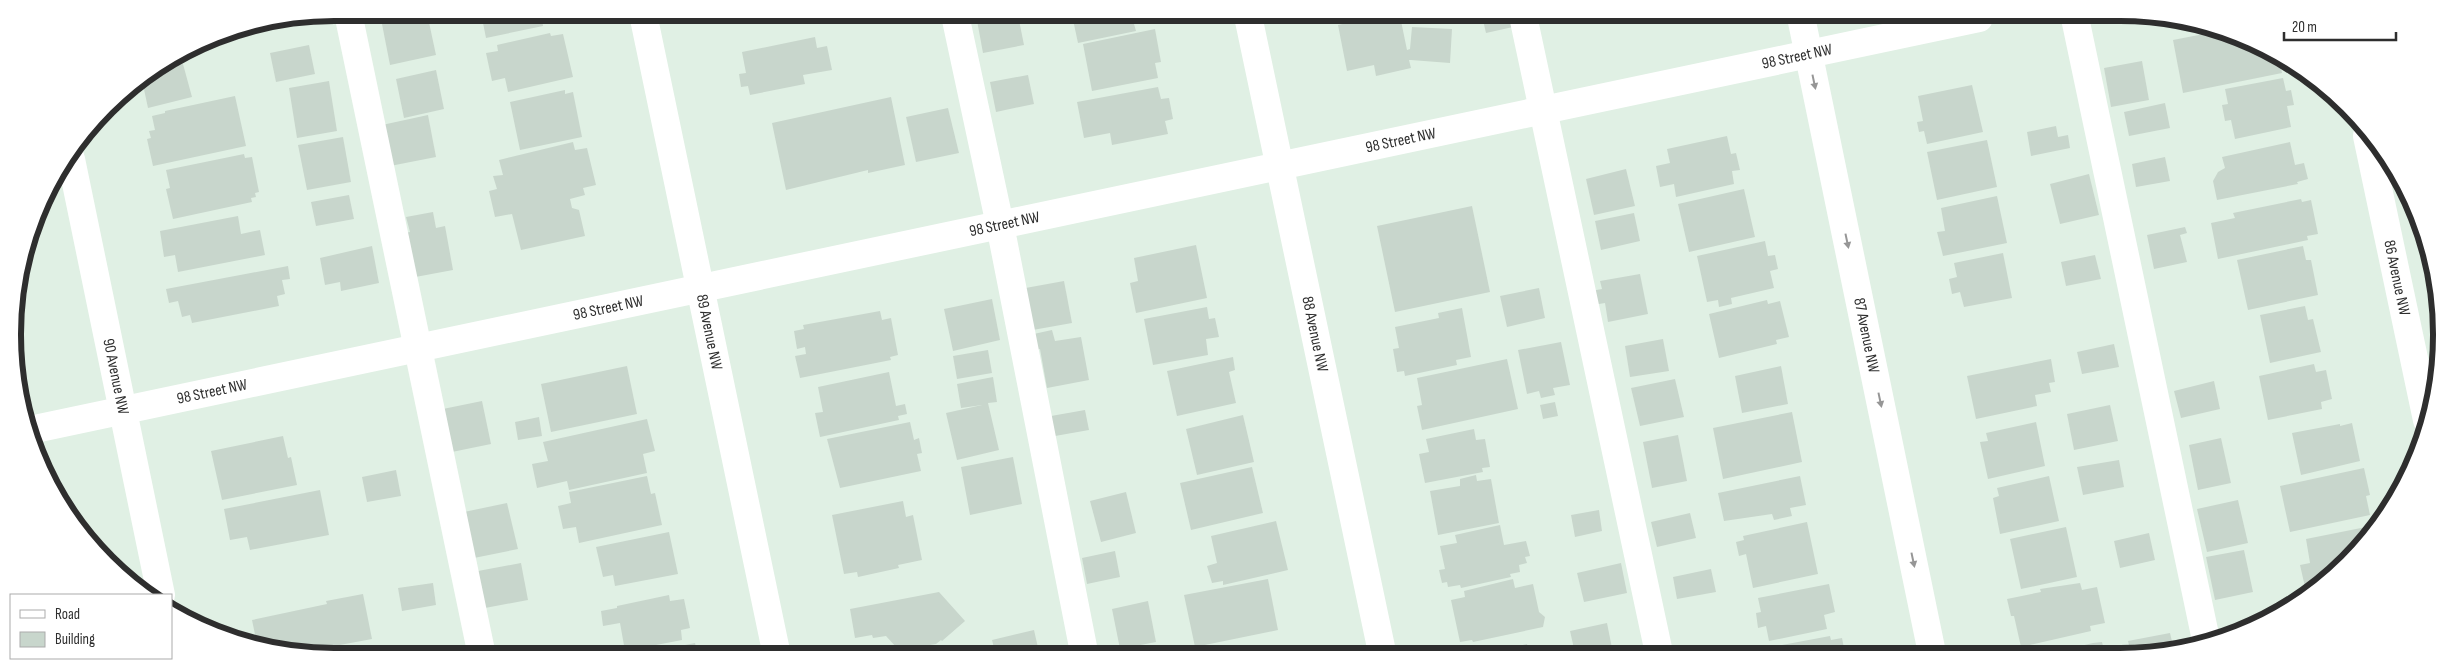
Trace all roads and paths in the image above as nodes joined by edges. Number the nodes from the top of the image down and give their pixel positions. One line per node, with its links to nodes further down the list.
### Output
1 (350, 21): 16 (street)
2 (644, 21): 15 (street, 89 Avenue NW)
3 (956, 21): 14 (street)
4 (1249, 21): 13 (street, 88 Avenue NW)
5 (1524, 21): 10 (street)
6 (1801, 21): 9 (street, 87 Avenue NW)
7 (1965, 21): 9 (street, 98 Street NW)
8 (2076, 21): 21 (street)
9 (1808, 54): 10 (street, 98 Street NW); 27 (street, 87 Avenue NW, one-way to 27)
10 (1543, 110): 13 (street, 98 Street NW); 26 (street)
11 (2369, 145): 17 (street, 86 Avenue NW)
12 (72, 163): 18 (street, 90 Avenue NW)
13 (1280, 166): 14 (street, 98 Street NW); 25 (street, 88 Avenue NW)
14 (1000, 225): 15 (street, 98 Street NW); 24 (street)
15 (701, 288): 16 (street, 98 Street NW); 23 (street, 89 Avenue NW)
16 (419, 348): 18 (street, 98 Street NW); 22 (street)
17 (2424, 407)
18 (123, 410): 19 (street, 98 Street NW); 20 (street, 90 Avenue NW)
19 (36, 429)
20 (161, 594)
21 (2205, 636)
22 (480, 648)
23 (775, 648)
24 (1083, 648)
25 (1381, 648)
26 (1658, 648)
27 (1931, 648)

